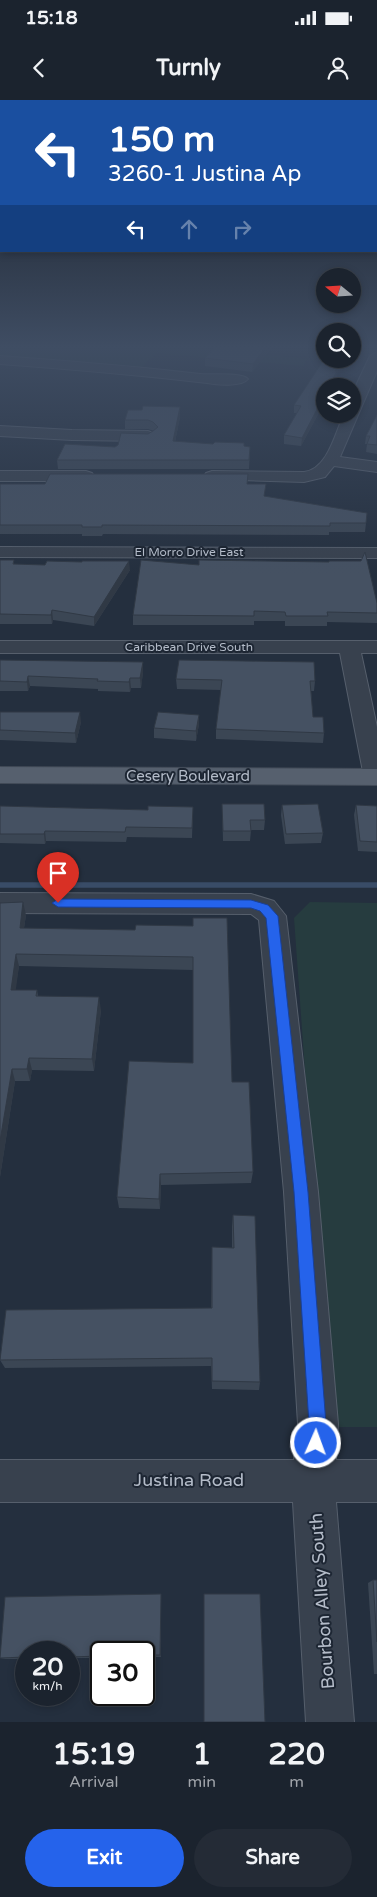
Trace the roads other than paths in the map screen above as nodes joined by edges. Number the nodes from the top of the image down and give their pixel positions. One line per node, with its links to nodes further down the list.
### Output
1 (349, 424): 4 (street)
2 (0, 431): 3 (street)
3 (148, 436)
4 (330, 461): 5 (street); 8 (street)
5 (377, 467)
6 (0, 476): 7 (street)
7 (98, 476)
8 (196, 476)
9 (0, 552): 10 (street, El Morro Drive East)
10 (377, 553)
11 (0, 647): 12 (street, Caribbean Drive South)
12 (349, 647): 13 (street, Caribbean Drive South); 15 (street)
13 (377, 647)
14 (0, 776): 15 (main road, Cesery Boulevard)
15 (377, 777)
16 (0, 903): 17 (street, Bourbon Alley South)
17 (313, 1480): 18 (street, Justina Road); 19 (street, Justina Road); 20 (street, Bourbon Alley South)
18 (0, 1481)
19 (377, 1481)
20 (330, 1722)

